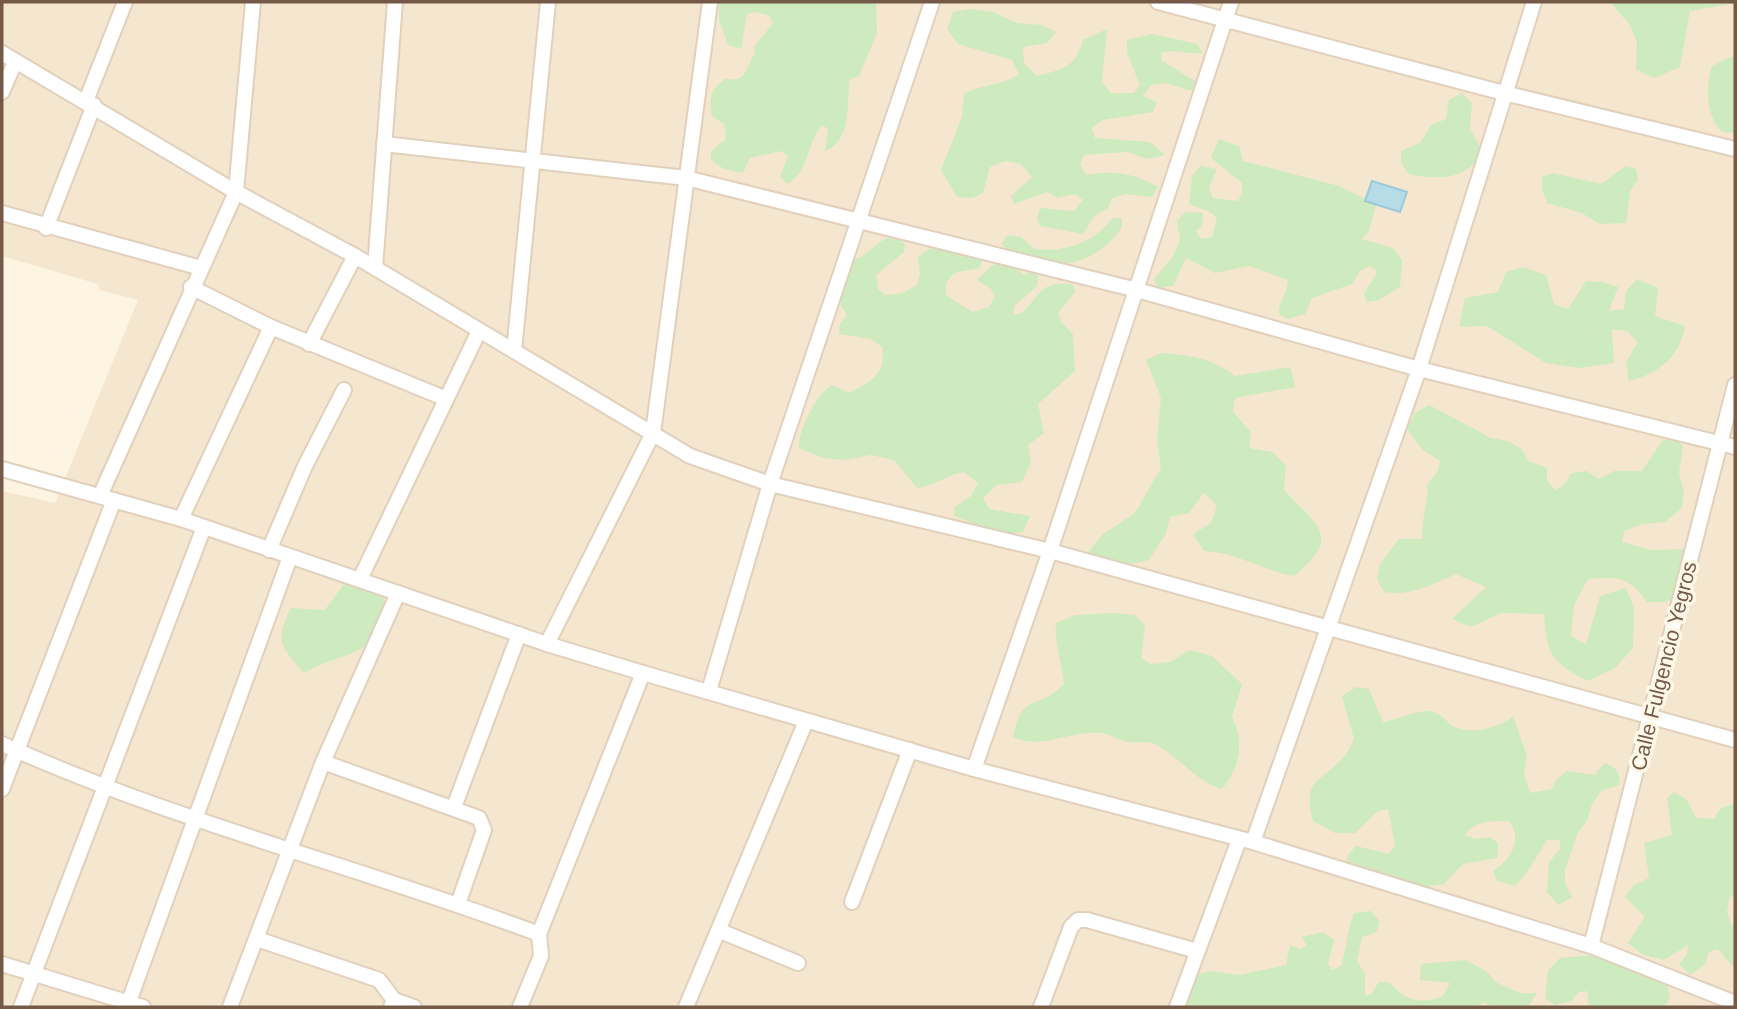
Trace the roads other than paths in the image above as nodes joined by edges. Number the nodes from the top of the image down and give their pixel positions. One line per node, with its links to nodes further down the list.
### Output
1 (125, 2): 15 (street)
2 (253, 2): 20 (street)
3 (396, 2): 16 (street)
4 (548, 2): 18 (street)
5 (710, 2): 19 (street)
6 (932, 2): 22 (street)
7 (1158, 2): 10 (street)
8 (1231, 2): 10 (street)
9 (1534, 2): 14 (street)
10 (1224, 20): 14 (street); 28 (street)
11 (2, 53): 12 (street)
12 (15, 62): 13 (street); 15 (street)
13 (2, 92)
14 (1504, 93): 17 (street); 33 (street)
15 (90, 103): 20 (street); 23 (street)
16 (384, 144): 18 (street); 26 (street)
17 (1735, 149)
18 (534, 160): 19 (street); 32 (street)
19 (686, 178): 22 (street); 37 (street)
20 (236, 192): 24 (street); 25 (street)
21 (2, 213): 23 (street)
22 (857, 222): 28 (street); 41 (street)
23 (46, 228): 25 (street)
24 (355, 256): 26 (street); 31 (street)
25 (201, 268): 27 (street)
26 (376, 268): 30 (street)
27 (191, 287): 29 (street); 42 (street)
28 (1137, 290): 33 (street); 46 (street)
29 (271, 327): 31 (street); 43 (street)
30 (479, 331): 32 (street); 36 (street)
31 (309, 344): 36 (street)
32 (514, 351): 37 (street)
33 (1419, 369): 38 (street); 50 (street)
34 (1735, 386): 38 (street, Calle Fulgencio Yegros)
35 (344, 390): 45 (street)
36 (444, 398): 48 (street)
37 (653, 433): 41 (street); 52 (street)
38 (1721, 443): 39 (street); 55 (street, Calle Fulgencio Yegros)
39 (1735, 447)
40 (2, 469): 42 (street)
41 (770, 484): 46 (street); 54 (street)
42 (107, 498): 43 (street); 59 (street)
43 (181, 519): 44 (street)
44 (204, 527): 45 (street); 63 (street)
45 (269, 550): 47 (street)
46 (1050, 551): 50 (street); 62 (street)
47 (290, 557): 48 (street); 66 (street)
48 (360, 579): 49 (street)
49 (398, 593): 51 (street); 61 (street)
50 (1328, 627): 55 (street); 67 (street)
51 (519, 634): 52 (street); 65 (street)
52 (547, 644): 53 (street)
53 (643, 673): 54 (street); 72 (street)
54 (709, 691): 56 (street)
55 (1652, 719): 57 (street); 74 (street, Calle Fulgencio Yegros)
56 (806, 721): 60 (street); 71 (street)
57 (1735, 740)
58 (2, 744): 59 (street)
59 (17, 750): 63 (street); 64 (street)
60 (910, 750): 62 (street); 69 (street)
61 (323, 762): 65 (street); 68 (street)
62 (974, 769): 67 (street)
63 (107, 786): 66 (street); 78 (street)
64 (2, 789)
65 (454, 807): 70 (street)
66 (196, 821): 68 (street); 81 (street)
67 (1246, 841): 74 (street); 75 (street)
68 (290, 850): 70 (street); 73 (street)
69 (852, 902)
70 (458, 904): 72 (street)
71 (720, 931): 76 (street); 86 (street)
72 (539, 934): 85 (street)
73 (257, 939): 80 (street); 83 (street)
74 (1591, 946): 79 (street)
75 (1197, 951): 87 (street); 88 (street)
76 (798, 963)
77 (2, 964): 78 (street)
78 (34, 974): 81 (street); 82 (street)
79 (1735, 1003)
80 (393, 1004): 84 (street)
81 (133, 1006)
82 (21, 1007)
83 (230, 1007)
84 (414, 1007)
85 (520, 1007)
86 (686, 1007)
87 (1041, 1007)
88 (1177, 1007)

